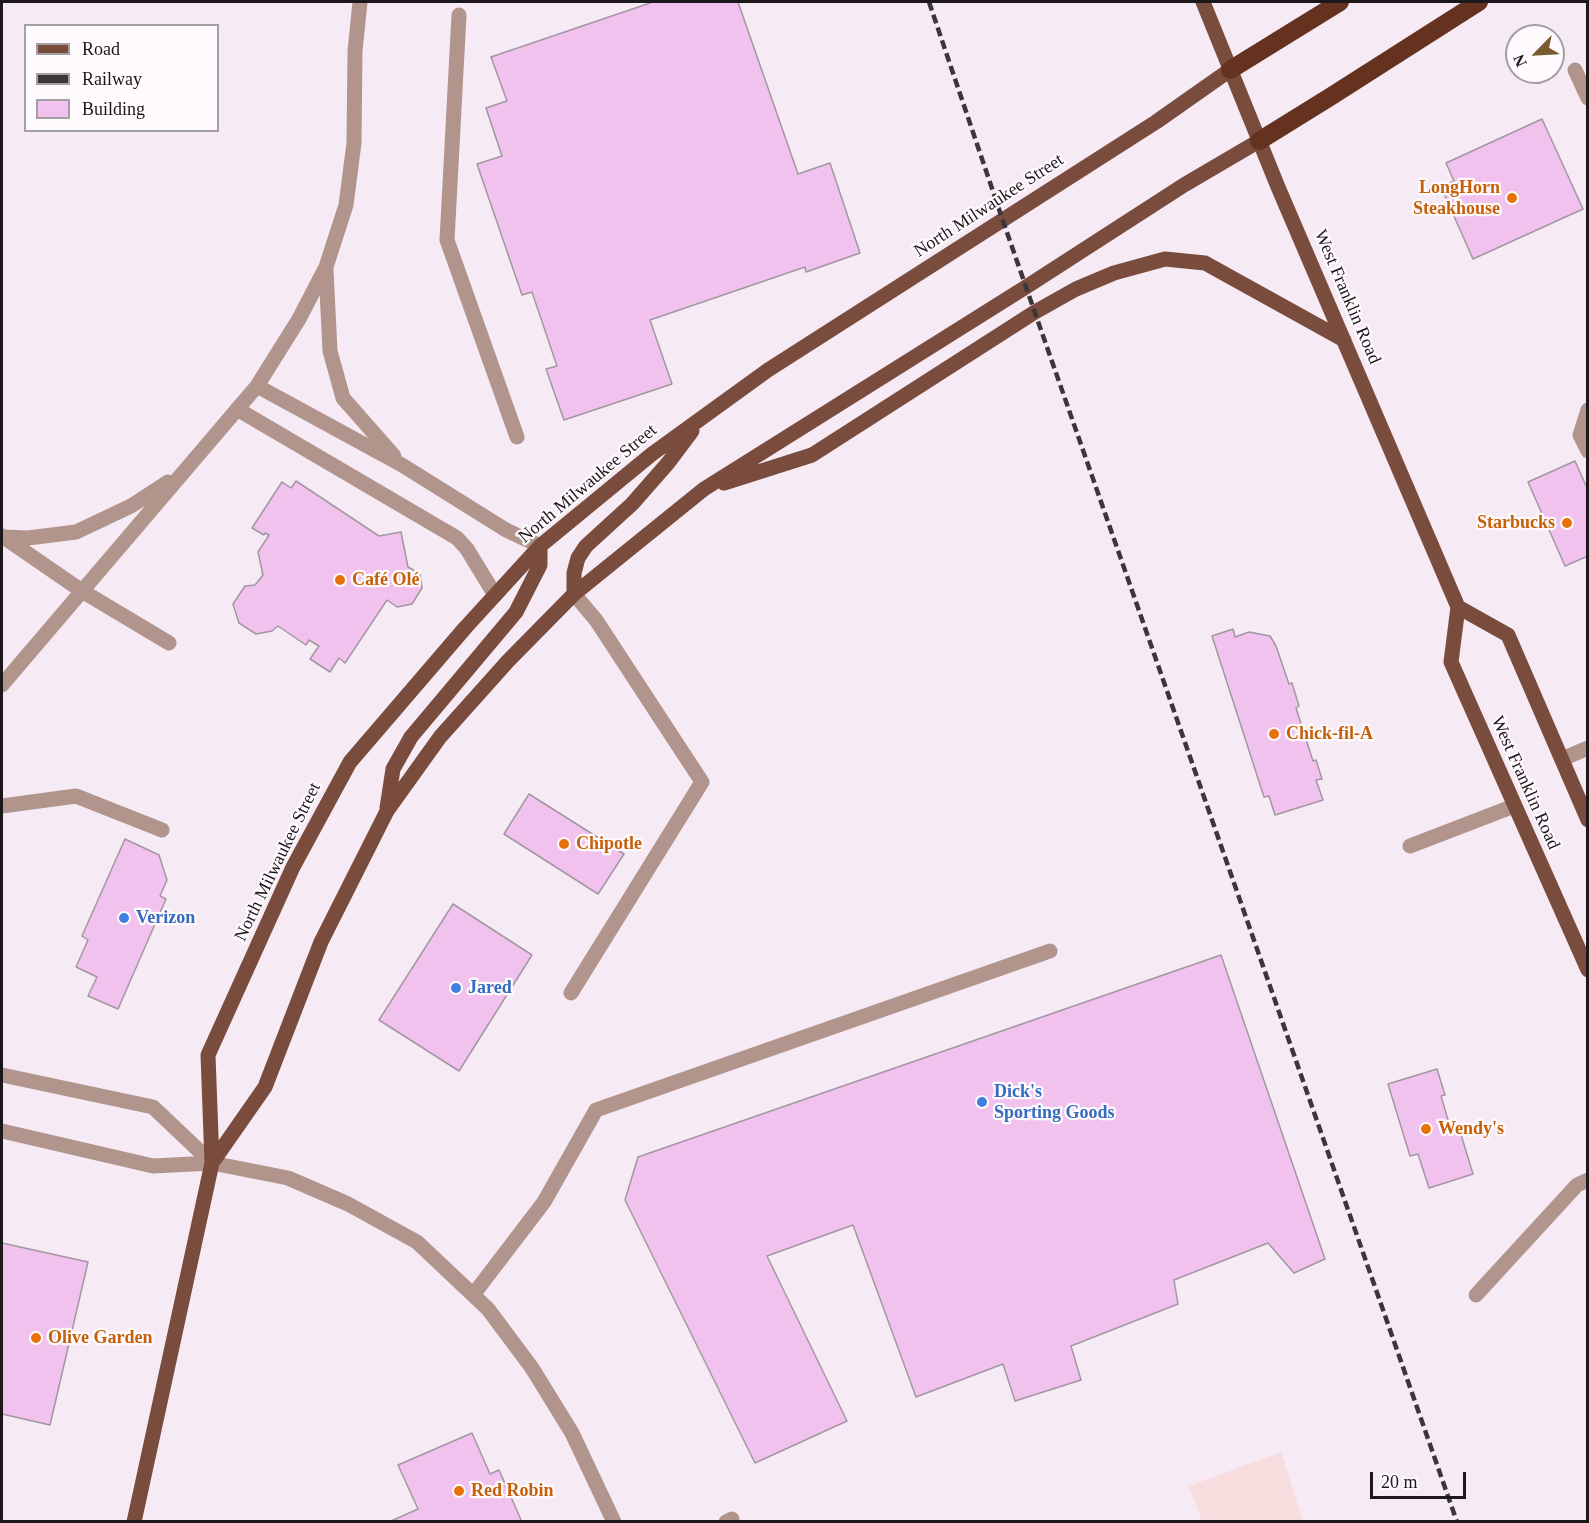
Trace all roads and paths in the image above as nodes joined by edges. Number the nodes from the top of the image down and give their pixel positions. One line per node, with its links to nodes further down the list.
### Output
1 (360, 2): 10 (street)
2 (1203, 2): 6 (main road, West Franklin Road)
3 (1340, 2): 6 (highway)
4 (1479, 2): 9 (highway)
5 (459, 15): 16 (street)
6 (1230, 70): 9 (main road, West Franklin Road); 15 (main road, North Milwaukee Street)
7 (1575, 70): 8 (street)
8 (1587, 98)
9 (1258, 141): 11 (main road, West Franklin Road); 20 (main road, North Milwaukee Street)
10 (326, 267): 12 (street); 18 (street)
11 (1344, 340): 20 (main road); 26 (main road, West Franklin Road)
12 (257, 386): 13 (street); 18 (street)
13 (237, 409): 19 (street); 25 (street)
14 (1587, 410): 17 (street)
15 (701, 419): 22 (main road, North Milwaukee Street); 24 (main road)
16 (517, 437)
17 (1587, 451)
18 (402, 465): 22 (street)
19 (183, 472): 21 (street); 23 (street)
20 (704, 489): 24 (main road, North Milwaukee Street)
21 (2, 536): 23 (street)
22 (540, 546): 25 (main road, North Milwaukee Street); 34 (main road)
23 (82, 591): 27 (street); 28 (street)
24 (574, 594): 34 (main road, North Milwaukee Street); 40 (street)
25 (495, 595): 43 (main road, North Milwaukee Street)
26 (1458, 607): 30 (main road); 33 (main road, West Franklin Road)
27 (169, 643)
28 (2, 685)
29 (1587, 748): 30 (street)
30 (1562, 759): 31 (main road)
31 (1584, 800): 35 (main road)
32 (2, 806): 36 (street)
33 (1514, 806): 37 (street); 39 (main road, West Franklin Road)
34 (387, 811): 43 (main road, North Milwaukee Street)
35 (1587, 820)
36 (162, 830)
37 (1410, 846)
38 (1050, 951): 45 (street)
39 (1587, 970)
40 (571, 993)
41 (2, 1075): 43 (street)
42 (2, 1131): 43 (street)
43 (212, 1163): 45 (street); 47 (main road, North Milwaukee Street)
44 (1587, 1180): 46 (street)
45 (473, 1295): 48 (street)
46 (1476, 1295)
47 (134, 1521)
48 (614, 1521)

